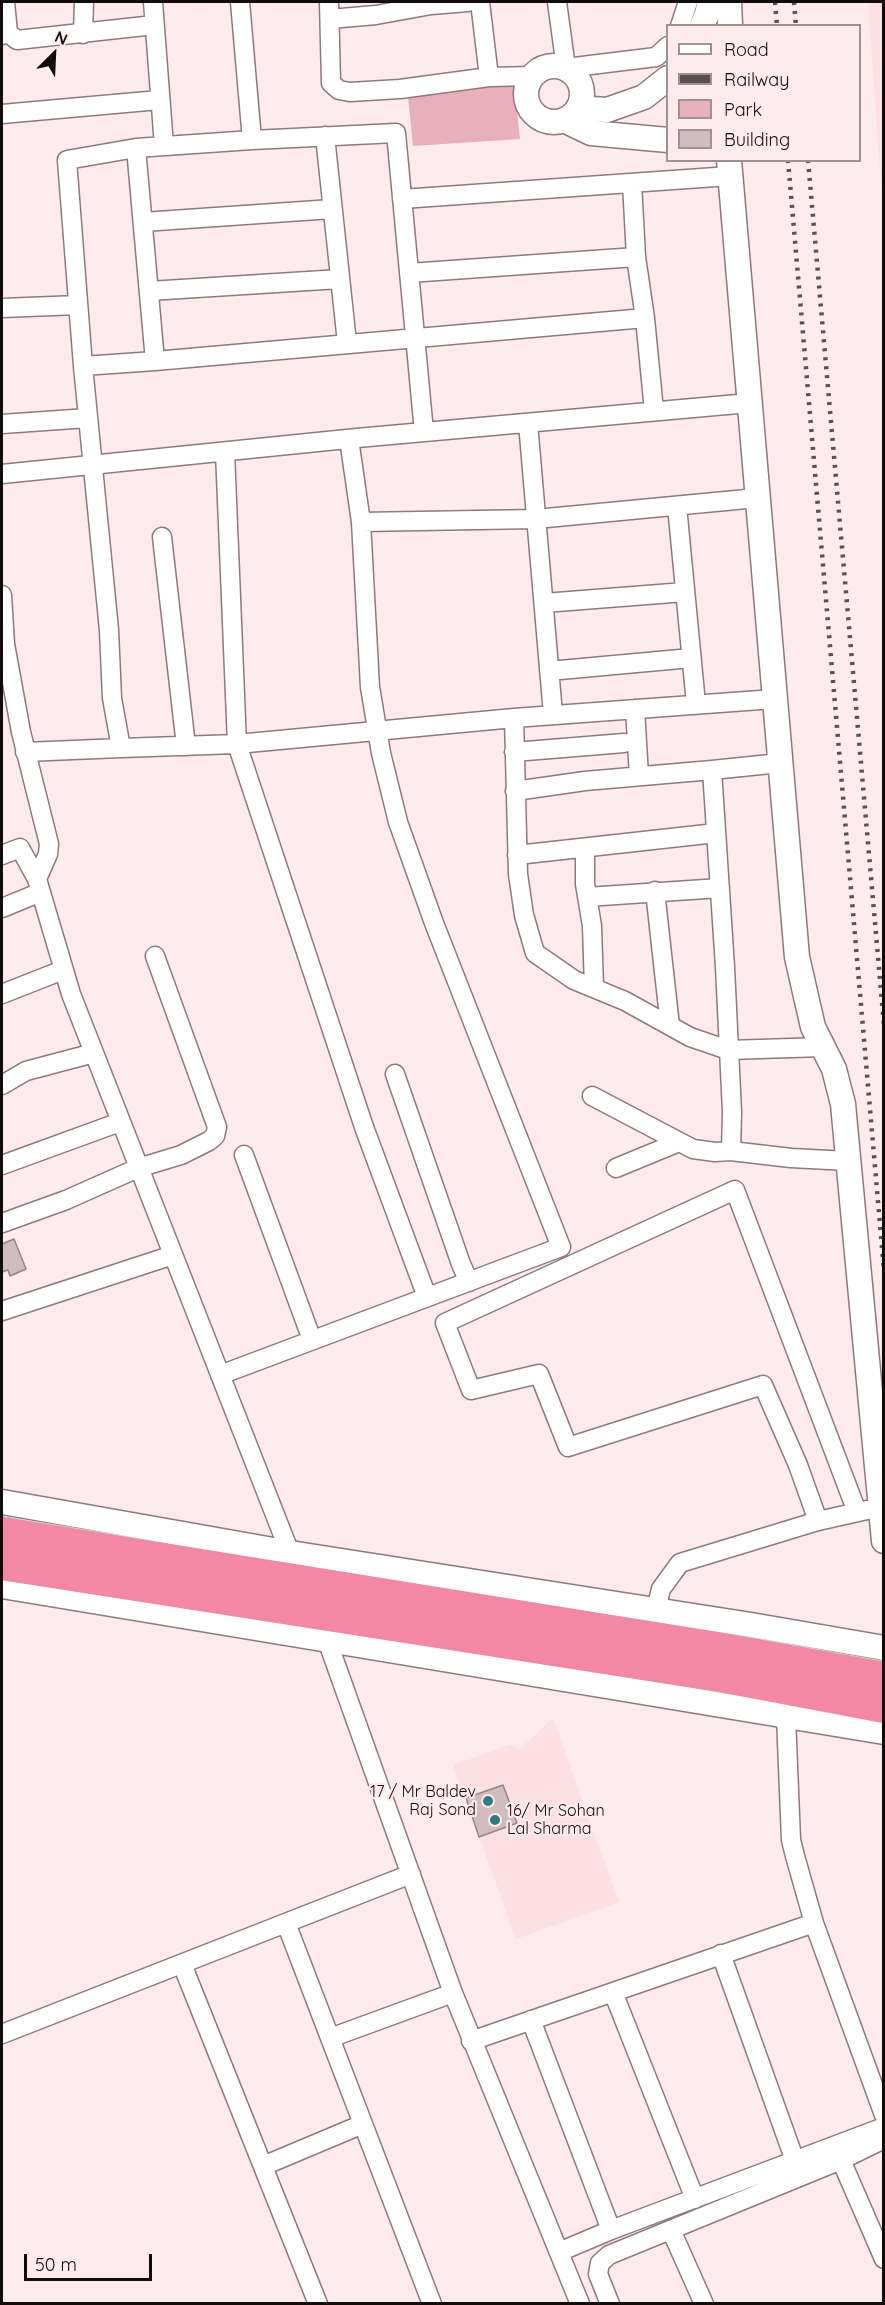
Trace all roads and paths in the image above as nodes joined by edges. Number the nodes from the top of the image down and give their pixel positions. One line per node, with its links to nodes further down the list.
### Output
1 (4, 2): 17 (street)
2 (84, 2): 18 (street)
3 (153, 2): 16 (street)
4 (240, 2): 28 (street)
5 (468, 2): 11 (street)
6 (480, 2): 22 (street)
7 (557, 2): 20 (street)
8 (688, 2): 13 (street)
9 (710, 2): 14 (street)
10 (729, 2): 15 (street)
11 (405, 5): 12 (street)
12 (329, 10): 22 (street)
13 (681, 24)
14 (703, 24)
15 (730, 24)
16 (154, 25): 18 (street); 24 (street)
17 (5, 34): 18 (street)
18 (83, 34)
19 (666, 48): 20 (street)
20 (566, 68): 21 (street); 26 (street)
21 (533, 76): 22 (street); 26 (street)
22 (489, 77)
23 (666, 80): 26 (street)
24 (159, 100): 25 (street); 30 (street)
25 (2, 114)
26 (571, 114): 29 (street)
27 (325, 136): 28 (street); 34 (street); 35 (street)
28 (252, 140): 30 (street)
29 (666, 140)
30 (164, 146): 31 (street)
31 (136, 148): 36 (street); 41 (street)
32 (729, 168): 33 (street); 48 (street)
33 (632, 183): 34 (street); 37 (street)
34 (402, 199): 38 (street)
35 (332, 209): 36 (street); 39 (street)
36 (143, 222): 40 (street)
37 (636, 257): 38 (street); 43 (street)
38 (409, 273): 44 (street)
39 (340, 279): 40 (street); 45 (street)
40 (149, 291): 46 (street)
41 (78, 305): 42 (street); 47 (street)
42 (2, 308)
43 (645, 318): 44 (street); 49 (street)
44 (415, 337): 45 (street); 53 (street)
45 (347, 344): 46 (street)
46 (155, 361): 47 (street)
47 (83, 366): 50 (street)
48 (749, 403): 49 (street); 58 (street)
49 (654, 411): 51 (street)
50 (88, 418): 52 (street); 56 (street)
51 (528, 423): 53 (street); 60 (street)
52 (2, 424)
53 (424, 432): 54 (street)
54 (350, 439): 55 (street); 61 (street)
55 (225, 452): 56 (street); 75 (street)
56 (93, 466): 57 (street); 77 (street)
57 (2, 474)
58 (757, 498): 59 (street); 68 (street)
59 (677, 506): 60 (street); 63 (street)
60 (536, 519): 61 (street); 65 (street)
61 (361, 522): 73 (street)
62 (162, 537): 76 (street)
63 (685, 592): 65 (street); 66 (street)
64 (2, 595): 78 (street)
65 (544, 603): 67 (street)
66 (692, 658): 67 (street); 69 (street)
67 (549, 670): 71 (street)
68 (774, 699): 69 (street); 80 (street)
69 (696, 704): 70 (street)
70 (635, 709): 71 (street); 82 (street)
71 (553, 714): 72 (street)
72 (514, 718): 73 (street); 79 (street)
73 (377, 730): 75 (street); 116 (street)
74 (624, 743): 79 (street)
75 (237, 744): 76 (street); 117 (street)
76 (186, 746): 77 (street)
77 (121, 748): 78 (street)
78 (25, 752): 84 (street)
79 (514, 752): 83 (street)
80 (780, 763): 81 (street); 100 (street)
81 (712, 770): 82 (street); 85 (street)
82 (639, 776): 83 (street)
83 (515, 791): 89 (street)
84 (46, 830): 86 (street); 90 (street)
85 (716, 833): 87 (street); 91 (street)
86 (20, 848): 88 (street); 90 (street)
87 (585, 848): 89 (street); 93 (street)
88 (2, 855)
89 (517, 855): 97 (street)
90 (39, 886): 94 (street); 96 (street)
91 (720, 888): 92 (street); 101 (street)
92 (655, 891): 93 (street); 99 (street)
93 (587, 897): 97 (street)
94 (2, 908)
95 (155, 956): 112 (street)
96 (63, 970): 98 (street); 102 (street)
97 (594, 988): 99 (street)
98 (2, 994)
99 (670, 1026): 101 (street)
100 (823, 1047): 101 (street); 110 (street)
101 (728, 1050): 108 (street)
102 (94, 1053): 104 (street); 106 (street)
103 (395, 1074): 116 (street)
104 (2, 1085)
105 (592, 1096): 107 (street)
106 (120, 1122): 111 (street); 112 (street)
107 (679, 1142): 108 (street); 113 (street)
108 (731, 1151): 110 (street)
109 (244, 1155): 119 (street)
110 (848, 1161): 122 (street)
111 (2, 1165)
112 (138, 1168): 114 (street); 115 (street)
113 (616, 1168)
114 (2, 1223)
115 (173, 1255): 118 (street); 120 (street)
116 (469, 1282): 117 (street)
117 (427, 1297): 119 (street)
118 (2, 1311)
119 (312, 1340): 120 (street)
120 (220, 1375): 126 (street)
121 (2, 1502): 126 (street)
122 (869, 1509): 123 (street); 123 (street); 125 (street)
123 (818, 1521): 129 (street)
124 (2, 1533): 132 (highway)
125 (884, 1541)
126 (290, 1553): 129 (street)
127 (2, 1564): 133 (highway)
128 (2, 1586): 130 (street)
129 (656, 1610): 131 (street)
130 (327, 1640): 134 (street); 136 (street)
131 (884, 1648)
132 (884, 1678)
133 (884, 1707)
134 (786, 1717): 135 (street); 138 (street)
135 (884, 1732)
136 (411, 1874): 137 (street); 142 (street)
137 (286, 1923): 140 (street); 145 (street)
138 (814, 1923): 139 (street); 147 (street)
139 (722, 1954): 141 (street); 152 (street)
140 (182, 1964): 144 (street); 153 (street)
141 (613, 1992): 143 (street); 154 (street)
142 (453, 1994): 145 (street); 146 (street)
143 (531, 2020): 146 (street); 155 (street)
144 (2, 2034)
145 (330, 2038): 148 (street)
146 (471, 2041): 157 (street)
147 (884, 2115)
148 (363, 2124): 153 (street); 160 (street)
149 (884, 2127): 152 (street)
150 (884, 2139): 151 (street)
151 (841, 2160): 156 (street); 158 (street)
152 (795, 2161): 154 (street)
153 (263, 2166): 159 (street)
154 (695, 2199): 155 (street)
155 (611, 2230): 157 (street)
156 (671, 2230): 162 (street); 163 (street)
157 (559, 2252): 161 (street)
158 (884, 2259)
159 (318, 2304)
160 (432, 2304)
161 (580, 2304)
162 (610, 2304)
163 (704, 2304)

